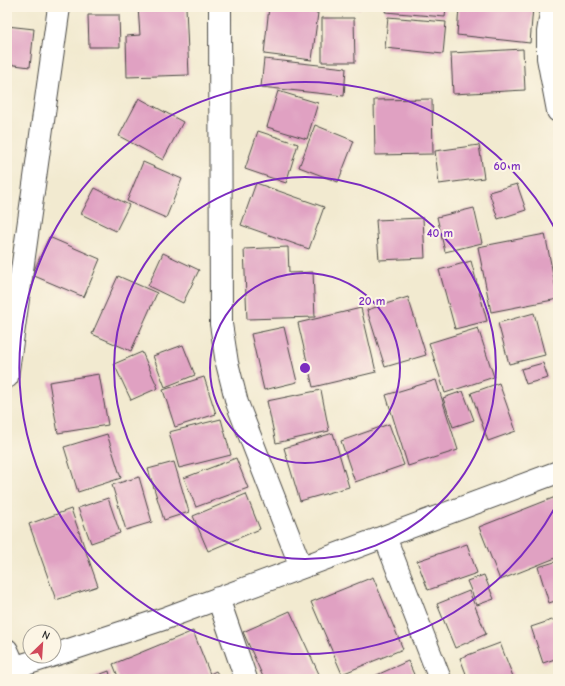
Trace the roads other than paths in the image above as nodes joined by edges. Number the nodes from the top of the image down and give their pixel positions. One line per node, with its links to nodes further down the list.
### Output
1 (45, 7): 2 (street)
2 (59, 7): 6 (street)
3 (220, 7): 9 (street)
4 (552, 7): 5 (street)
5 (558, 111)
6 (7, 378)
7 (558, 472): 8 (street)
8 (385, 537): 9 (street); 15 (street)
9 (301, 567): 10 (street)
10 (218, 598): 11 (street); 14 (street)
11 (62, 652)
12 (23, 664): 13 (street)
13 (12, 667)
14 (246, 679)
15 (440, 679)

